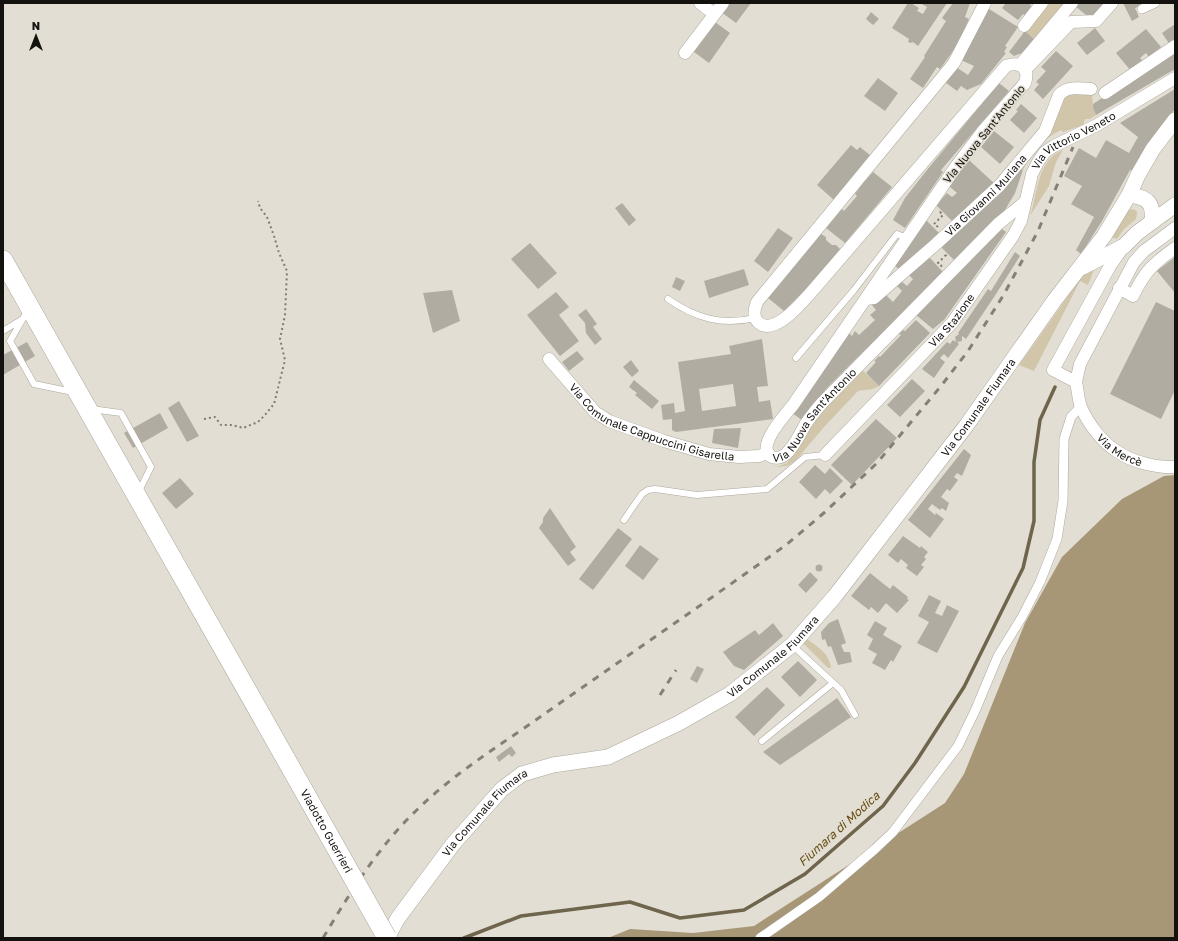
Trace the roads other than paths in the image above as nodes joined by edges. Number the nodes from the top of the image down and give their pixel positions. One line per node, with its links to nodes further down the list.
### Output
1 (700, 3): 9 (street)
2 (723, 3): 9 (street)
3 (985, 3): 33 (street)
4 (1042, 3): 10 (street)
5 (1072, 3): 13 (street)
6 (1112, 3): 13 (street)
7 (1155, 3): 8 (street)
8 (1142, 9)
9 (714, 14): 12 (street)
10 (1024, 26)
11 (1175, 46): 16 (street)
12 (685, 53)
13 (1023, 68): 24 (street, Via Nuova Sant'Antonio); 33 (street)
14 (1175, 78): 19 (street, Via Vittorio Veneto)
15 (1091, 89): 31 (street, Via Giovanni Muriana)
16 (1105, 93)
17 (1175, 120): 18 (street)
18 (1129, 195): 21 (street); 25 (street)
19 (1025, 202): 23 (street, Via Vittorio Veneto); 40 (street, Via Nuova Sant'Antonio)
20 (1175, 205): 21 (street)
21 (1152, 222): 25 (street)
22 (1175, 228): 28 (street)
23 (1013, 236): 41 (street, Via Stazione)
24 (906, 238): 31 (street, Via Nuova Sant'Antonio); 35 (lane)
25 (1113, 247): 28 (street); 37 (street); 45 (street, Via Comunale Fiumara)
26 (1175, 248): 29 (street)
27 (3, 260): 32 (main road, Viadotto Guerrieri)
28 (1134, 262): 29 (street)
29 (1119, 288): 37 (street)
30 (668, 299): 33 (lane)
31 (866, 299): 40 (street, Via Nuova Sant'Antonio)
32 (26, 313): 34 (lane); 38 (main road, Viadotto Guerrieri); 38 (lane)
33 (755, 318)
34 (3, 331)
35 (796, 358)
36 (549, 359): 40 (street, Via Comunale Cappuccini Gisarella)
37 (1076, 382): 39 (street, Via Mercè)
38 (83, 401): 43 (main road, Viadotto Guerrieri); 43 (lane)
39 (1081, 406): 42 (street, Via Mercè); 50 (street)
40 (768, 453)
41 (825, 455): 44 (lane)
42 (1175, 467)
43 (136, 496): 49 (main road, Viadotto Guerrieri, bridge)
44 (624, 520)
45 (792, 645): 46 (lane); 49 (street, Via Comunale Fiumara)
46 (833, 683): 47 (lane); 48 (lane)
47 (856, 715)
48 (762, 741)
49 (387, 938)
50 (760, 938)

